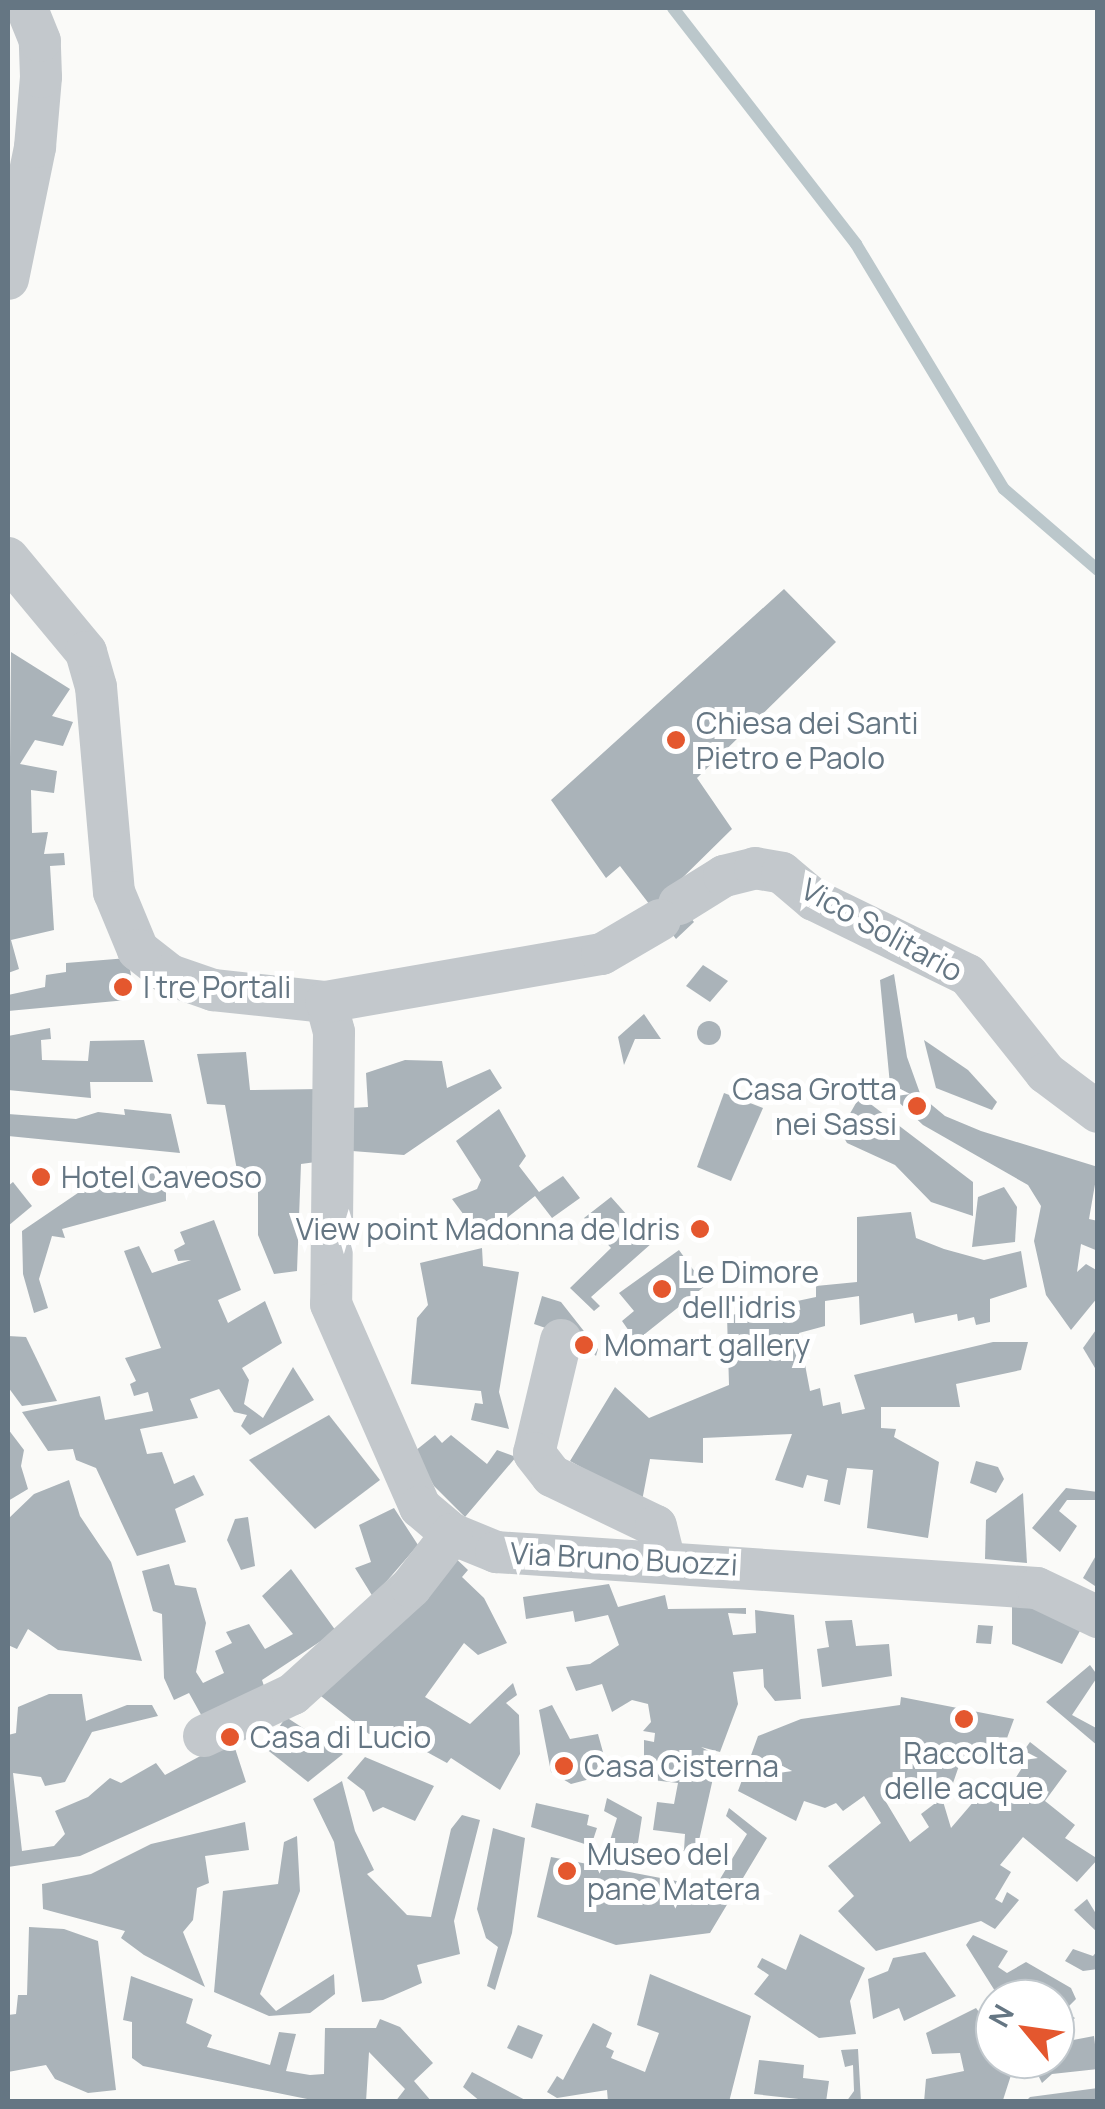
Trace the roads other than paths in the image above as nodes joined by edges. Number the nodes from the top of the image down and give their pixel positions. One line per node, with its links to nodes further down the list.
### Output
1 (27, 8): 2 (street)
2 (22, 160): 3 (street)
3 (8, 279)
4 (8, 558): 5 (street, Vico Solitario)
5 (326, 1002): 6 (street, Vico Solitario); 8 (street, Via Bruno Buozzi)
6 (1098, 1112)
7 (561, 1340): 9 (street)
8 (452, 1534): 9 (street, Via Bruno Buozzi); 11 (street)
9 (664, 1559): 10 (street, Via Bruno Buozzi)
10 (1098, 1617)
11 (204, 1736)

